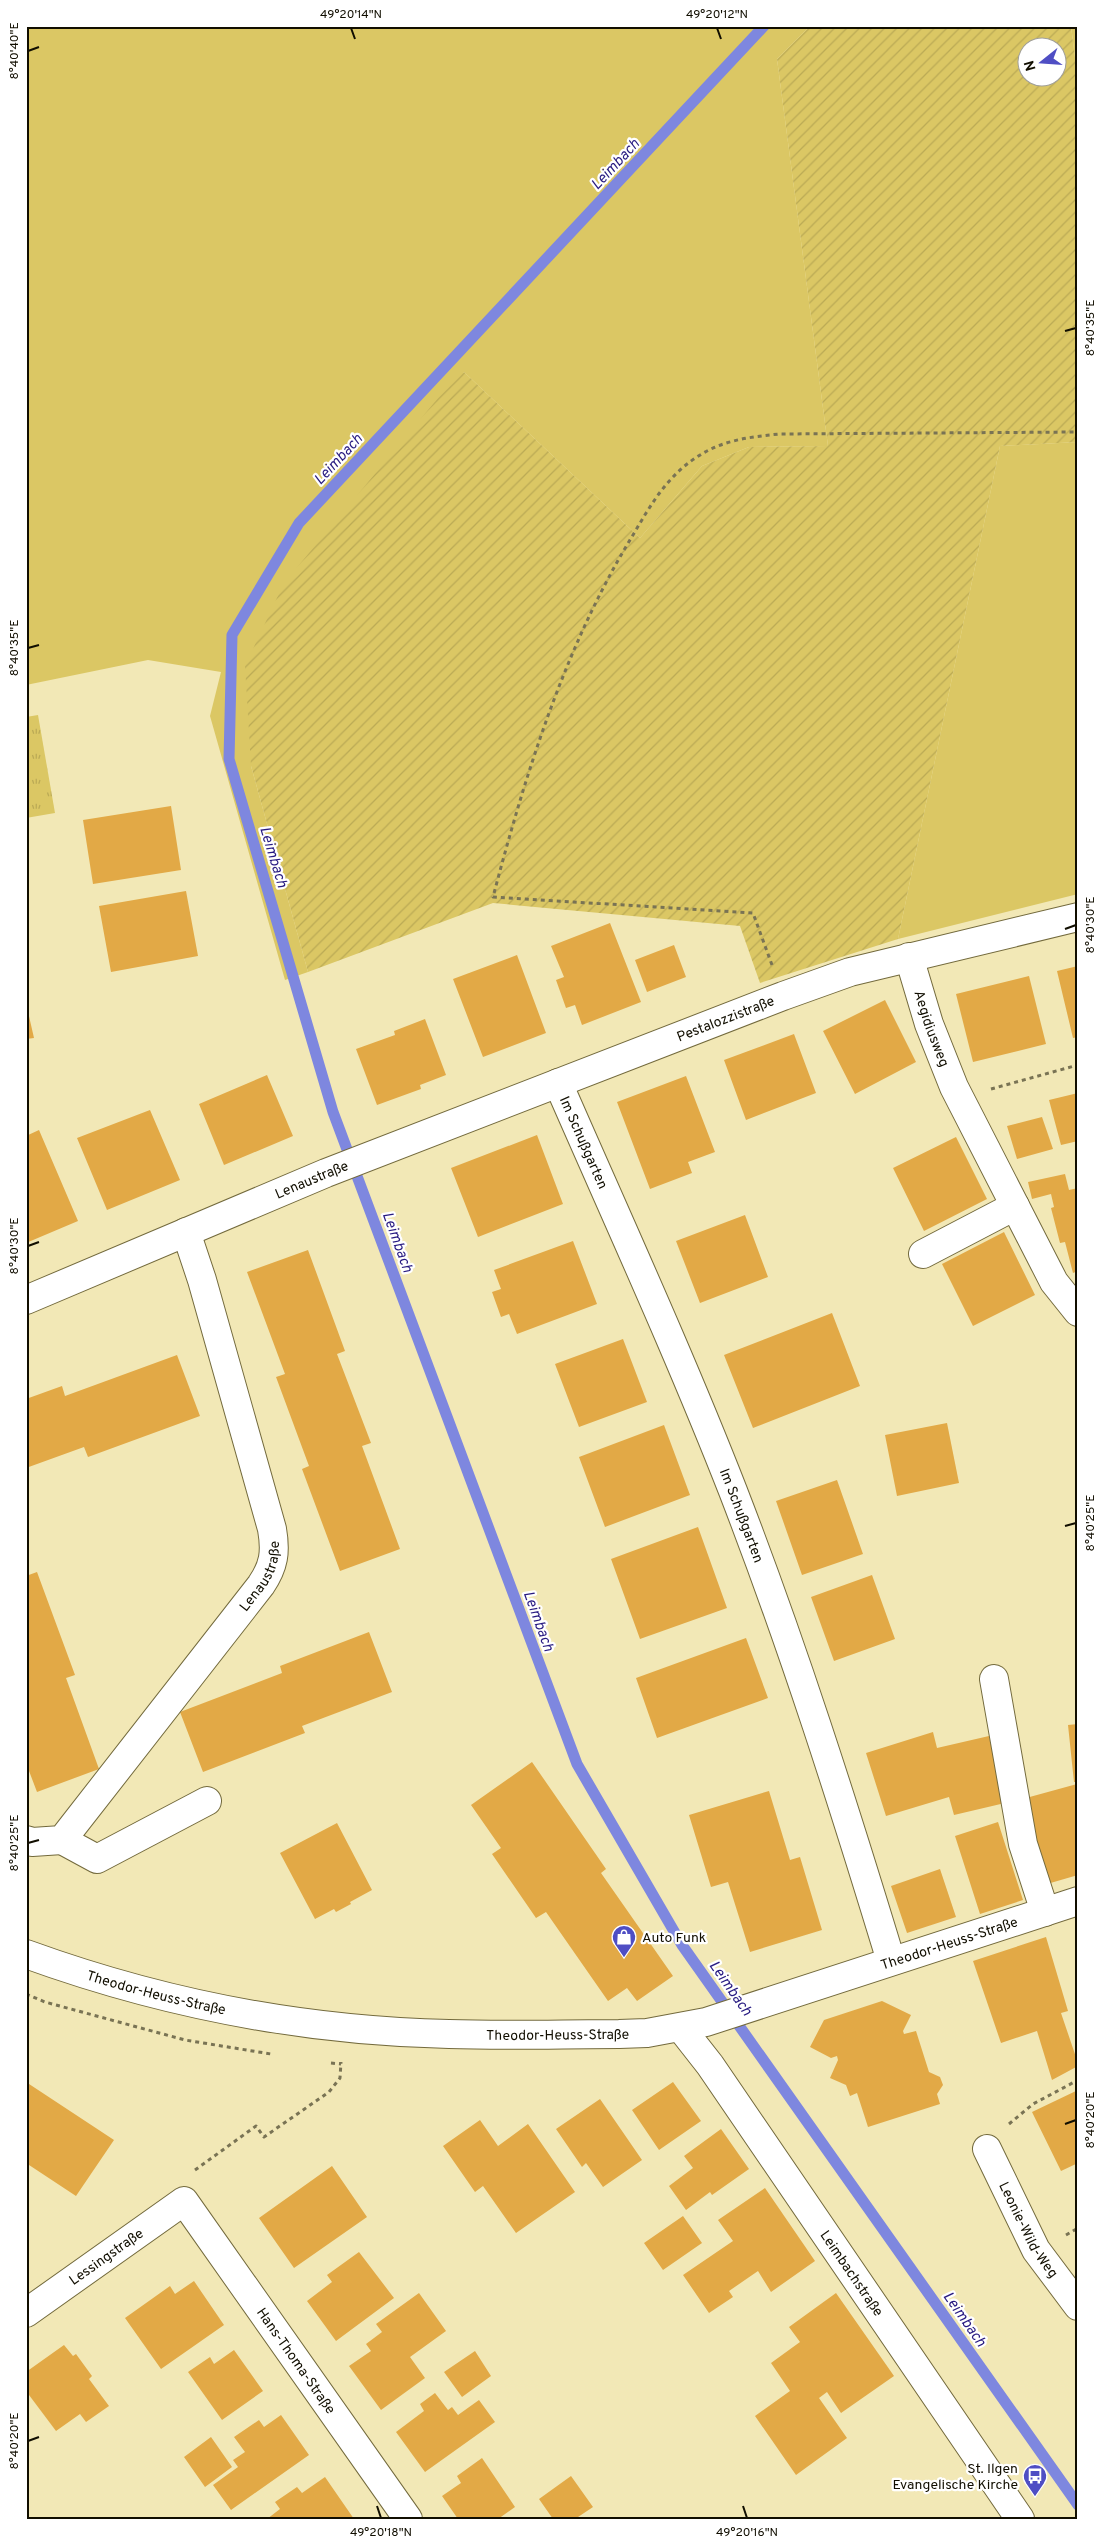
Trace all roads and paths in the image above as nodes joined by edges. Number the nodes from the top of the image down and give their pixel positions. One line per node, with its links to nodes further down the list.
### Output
1 (1078, 432): 4 (path)
2 (1078, 917): 3 (street, Pestalozzistraße)
3 (909, 957): 4 (street, Pestalozzistraße); 7 (street, Aegidiusweg)
4 (782, 996): 6 (street, Pestalozzistraße)
5 (1078, 1065): 7 (path)
6 (558, 1083): 8 (street, Pestalozzistraße); 21 (street, Im Schußgarten)
7 (959, 1097): 9 (street, Aegidiusweg)
8 (381, 1150): 10 (street, Lenaustraße)
9 (1015, 1206): 11 (street); 13 (street, Aegidiusweg)
10 (186, 1232): 12 (street, Lenaustraße); 17 (street, Lenaustraße)
11 (922, 1254)
12 (26, 1300)
13 (1078, 1312)
14 (994, 1679): 19 (street)
15 (207, 1801): 17 (street)
16 (26, 1840): 17 (street)
17 (62, 1840)
18 (1078, 1901): 19 (street, Theodor-Heuss-Straße)
19 (1045, 1912): 21 (street, Theodor-Heuss-Straße)
20 (26, 1954): 22 (street, Theodor-Heuss-Straße)
21 (891, 1961): 22 (street, Theodor-Heuss-Straße)
22 (681, 2028): 31 (street, Leimbachstraße)
23 (341, 2064): 27 (path)
24 (1078, 2080): 25 (path)
25 (1018, 2116)
26 (987, 2149): 28 (street, Leonie-Wild-Weg)
27 (184, 2201): 29 (street, Lessingstraße); 30 (street, Hans-Thoma-Straße)
28 (1078, 2306)
29 (26, 2312)
30 (408, 2519)
31 (1020, 2519)

